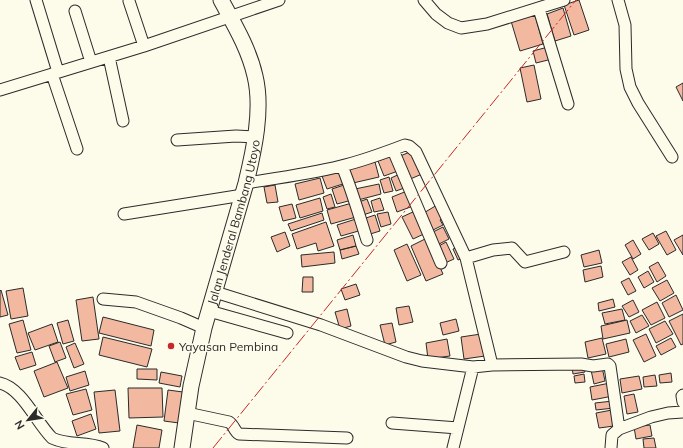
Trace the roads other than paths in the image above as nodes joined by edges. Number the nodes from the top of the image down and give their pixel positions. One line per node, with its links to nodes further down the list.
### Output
1 (36, 0): 14 (street)
2 (221, 0): 10 (street, Jalan Jenderal Bambang Utoyo)
3 (279, 0): 10 (street)
4 (424, 0): 8 (street)
5 (564, 0): 8 (street)
6 (618, 0): 22 (street)
7 (129, 1): 11 (street)
8 (539, 9): 16 (street)
9 (75, 11): 13 (street)
10 (230, 16): 11 (street); 18 (street, Jalan Jenderal Bambang Utoyo)
11 (144, 46): 12 (street)
12 (109, 57): 13 (street); 17 (street)
13 (91, 62): 14 (street)
14 (55, 73): 15 (street); 20 (street)
15 (0, 90)
16 (568, 104)
17 (123, 121)
18 (256, 137): 19 (street); 24 (street, Jalan Jenderal Bambang Utoyo)
19 (177, 140)
20 (77, 149)
21 (392, 150): 23 (street); 28 (street); 29 (street)
22 (672, 157)
23 (342, 166): 24 (street); 26 (street)
24 (244, 189): 25 (street); 30 (street, Jalan Jenderal Bambang Utoyo)
25 (124, 214)
26 (367, 240)
27 (564, 252): 28 (street)
28 (466, 258): 35 (street)
29 (441, 263)
30 (214, 292): 32 (street, Jalan Jenderal Bambang Utoyo); 36 (street)
31 (103, 299): 33 (street)
32 (209, 311): 33 (street, Jalan Jenderal Bambang Utoyo); 34 (street)
33 (204, 328): 41 (street, Jalan Jenderal Bambang Utoyo)
34 (287, 332)
35 (492, 365): 36 (street); 44 (street)
36 (473, 367): 43 (street)
37 (0, 384): 46 (street)
38 (683, 395): 39 (street)
39 (683, 402)
40 (683, 412): 44 (street)
41 (187, 413): 45 (street); 47 (street, Jalan Jenderal Bambang Utoyo)
42 (392, 423): 43 (street)
43 (458, 428): 48 (street)
44 (619, 429): 49 (street)
45 (347, 438)
46 (103, 448)
47 (182, 448)
48 (453, 448)
49 (611, 448)

